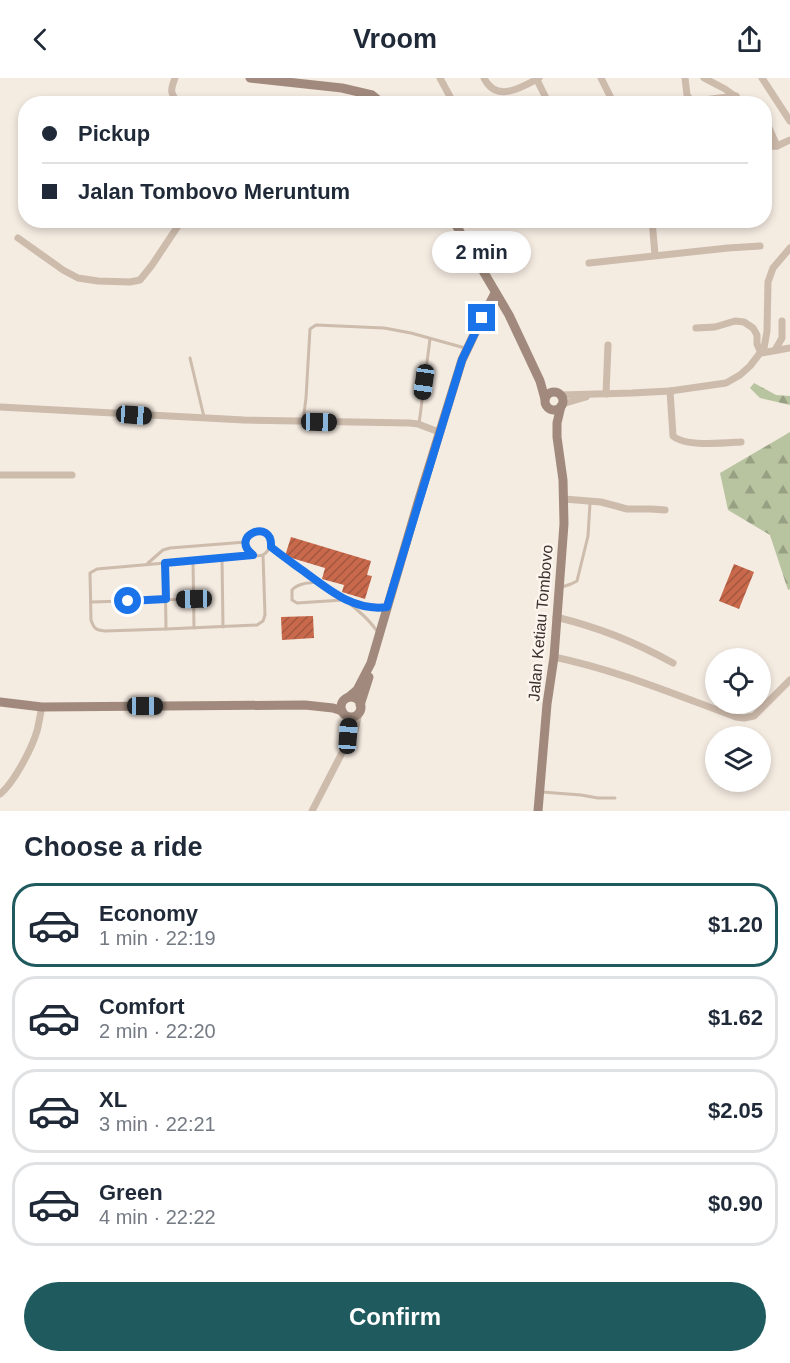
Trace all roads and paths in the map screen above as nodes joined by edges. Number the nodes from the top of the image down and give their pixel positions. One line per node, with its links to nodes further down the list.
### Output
1 (175, 78): 10 (street)
2 (250, 78): 11 (street)
3 (440, 78): 12 (street)
4 (484, 78): 5 (street)
5 (537, 78): 13 (street)
6 (601, 78): 14 (street)
7 (685, 78): 15 (street)
8 (704, 78): 16 (street)
9 (762, 78): 17 (street)
10 (173, 96)
11 (373, 96)
12 (450, 96)
13 (545, 96)
14 (610, 96)
15 (688, 96)
16 (735, 96)
17 (790, 121)
18 (772, 137): 21 (street)
19 (790, 140): 21 (street)
20 (772, 146): 21 (street)
21 (777, 146)
22 (177, 228): 25 (street)
23 (458, 228): 30 (street, Jalan Ketiau Tombovo)
24 (653, 228): 28 (street)
25 (18, 238)
26 (760, 246): 28 (street)
27 (790, 248): 38 (street)
28 (655, 255): 29 (street)
29 (589, 262)
30 (495, 293): 36 (street); 40 (street, Jalan Ketiau Tombovo)
31 (782, 321): 37 (street)
32 (696, 328): 38 (street)
33 (430, 339): 36 (lane); 47 (lane); 48 (lane)
34 (608, 345): 42 (street)
35 (790, 348): 37 (street)
36 (467, 349): 49 (street)
37 (775, 350): 38 (street)
38 (761, 353): 41 (street)
39 (190, 358): 46 (lane)
40 (534, 368): 43 (street, Jalan Ketiau Tombovo); 44 (street, Jalan Ketiau Tombovo)
41 (670, 391): 42 (street); 51 (street)
42 (606, 394): 43 (street)
43 (560, 399): 44 (street); 44 (street); 50 (street, Jalan Ketiau Tombovo)
44 (546, 403): 50 (street, Jalan Ketiau Tombovo)
45 (0, 407): 46 (street)
46 (204, 419): 47 (street)
47 (303, 422): 48 (street)
48 (418, 424): 49 (street)
49 (439, 432): 71 (street)
50 (557, 437): 54 (street, Jalan Ketiau Tombovo)
51 (741, 442)
52 (0, 475): 53 (street)
53 (72, 475)
54 (564, 499): 55 (street); 66 (street, Jalan Ketiau Tombovo)
55 (591, 501): 56 (street); 66 (lane)
56 (665, 510)
57 (246, 542): 58 (lane); 59 (lane); 64 (lane)
58 (271, 547): 60 (lane); 65 (lane)
59 (253, 555): 60 (lane); 61 (lane)
60 (263, 555): 73 (lane)
61 (222, 559): 62 (lane); 73 (lane)
62 (193, 561): 63 (lane); 68 (lane)
63 (165, 563): 64 (lane); 67 (lane)
64 (146, 565): 70 (lane)
65 (318, 582): 69 (lane); 69 (lane)
66 (559, 588): 72 (street, Jalan Ketiau Tombovo)
67 (166, 599): 68 (lane); 70 (lane); 75 (lane)
68 (194, 599): 74 (lane)
69 (346, 600): 71 (lane); 76 (lane)
70 (91, 602): 75 (lane)
71 (387, 607): 76 (street)
72 (556, 616): 77 (street, Jalan Ketiau Tombovo); 79 (street)
73 (224, 627): 74 (lane)
74 (194, 628): 75 (lane)
75 (166, 629)
76 (379, 634): 78 (street)
77 (554, 657): 80 (street); 88 (street, Jalan Ketiau Tombovo)
78 (371, 663): 81 (street); 85 (street)
79 (673, 663)
80 (790, 680)
81 (346, 699): 83 (street); 85 (street); 86 (street)
82 (0, 702): 84 (street)
83 (305, 705): 84 (street); 86 (street)
84 (42, 707): 89 (street)
85 (359, 708): 86 (street); 87 (street)
86 (344, 713): 87 (street)
87 (345, 747): 91 (street)
88 (540, 791): 90 (lane); 92 (street, Jalan Ketiau Tombovo)
89 (0, 794)
90 (615, 798)
91 (312, 811)
92 (538, 811)

